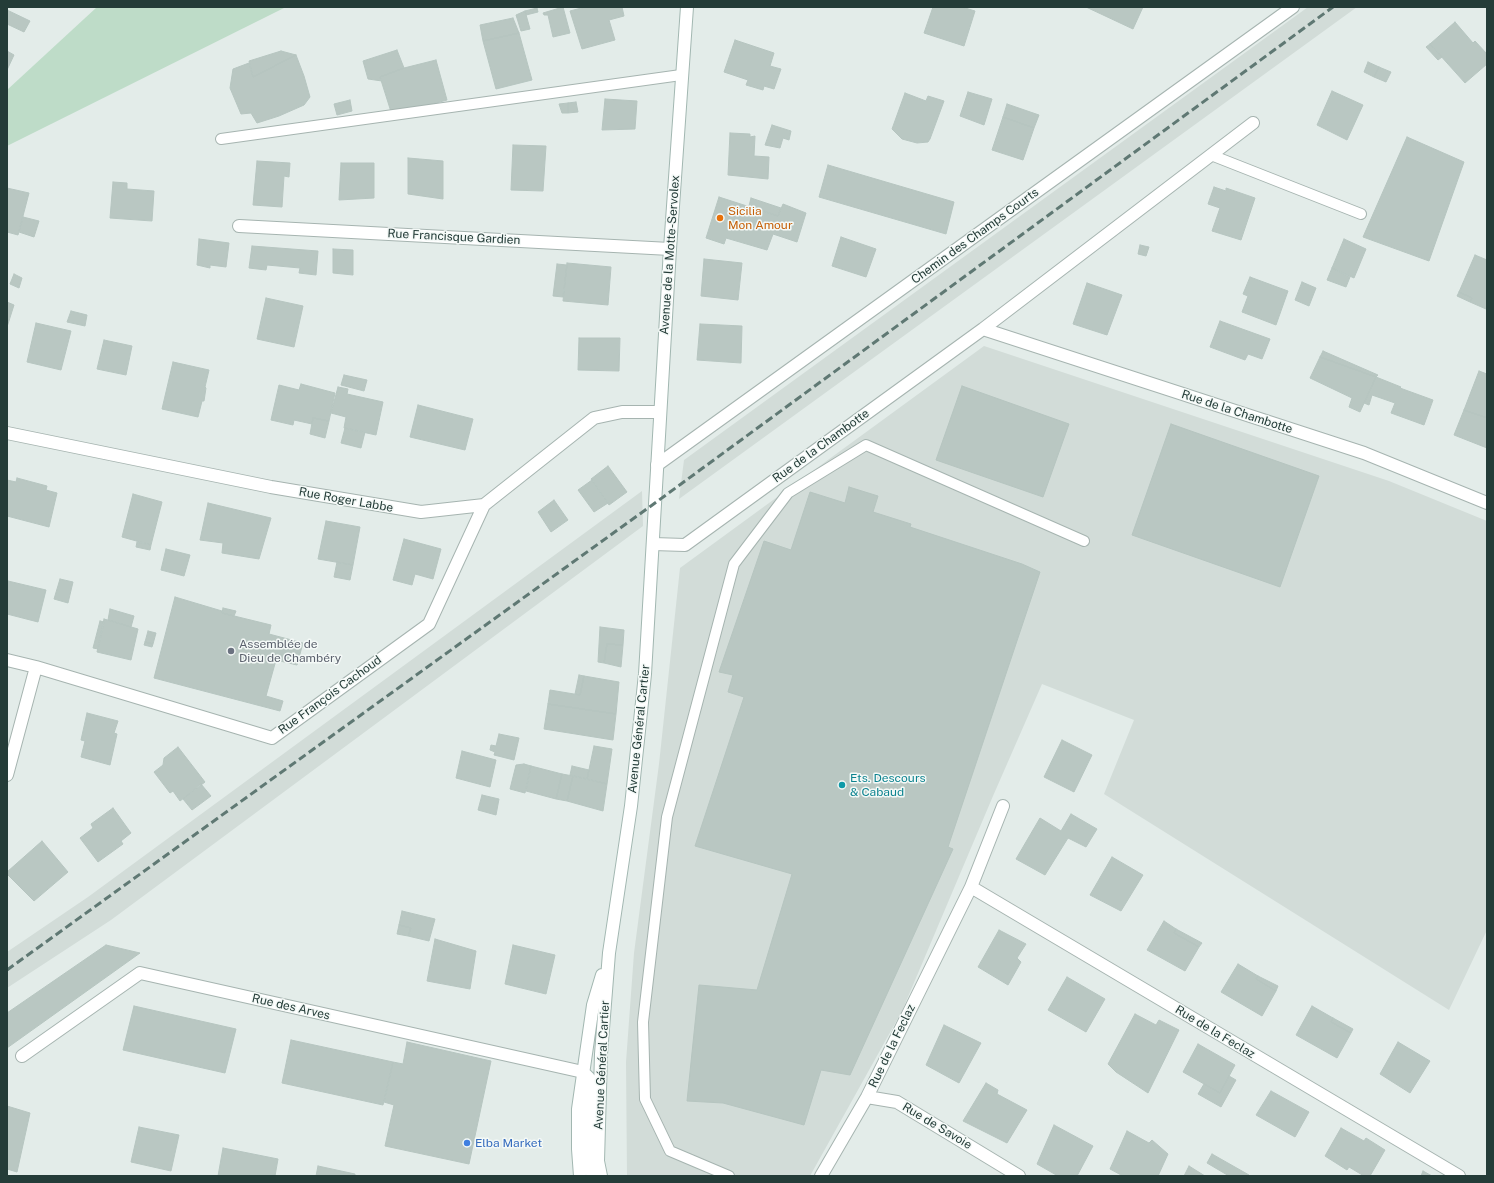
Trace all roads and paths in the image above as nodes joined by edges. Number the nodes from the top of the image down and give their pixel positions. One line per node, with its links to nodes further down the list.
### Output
1 (687, 7): 3 (street, Avenue de la Motte-Servolex)
2 (1293, 7): 13 (street, Chemin des Champs Courts)
3 (681, 75): 5 (lane); 9 (street, Avenue de la Motte-Servolex)
4 (1253, 123): 6 (street, Rue de la Chambotte)
5 (221, 139)
6 (1211, 155): 7 (lane); 10 (street, Rue de la Chambotte)
7 (1361, 214)
8 (239, 226): 9 (street, Rue Francisque Gardien)
9 (670, 249): 11 (street, Avenue de la Motte-Servolex)
10 (983, 329): 15 (street, Rue de la Chambotte); 18 (street, Rue de la Chambotte)
11 (660, 412): 13 (street, Avenue de la Motte-Servolex); 16 (street)
12 (7, 433): 16 (street, Rue Roger Labbe)
13 (657, 465): 14 (street, Avenue de la Motte-Servolex)
14 (655, 503): 18 (street, Avenue Général Cartier)
15 (1487, 503)
16 (484, 505): 20 (street, Rue François Cachoud)
17 (1084, 541): 31 (lane)
18 (653, 544): 24 (street, Avenue Général Cartier)
19 (7, 660): 20 (street, Rue François Cachoud)
20 (36, 667): 21 (street)
21 (7, 775)
22 (1003, 806): 23 (street, Rue de la Feclaz)
23 (971, 887): 27 (street, Rue de la Feclaz); 34 (street, Rue de la Feclaz)
24 (609, 953): 26 (street, Avenue Général Cartier); 30 (street, Avenue Général Cartier)
25 (22, 1056): 26 (street, Rue des Arves)
26 (583, 1072): 28 (street, Avenue Général Cartier); 29 (street, Avenue Général Cartier)
27 (867, 1097): 32 (street); 33 (street, Rue de Savoie)
28 (580, 1176)
29 (594, 1176)
30 (601, 1176)
31 (729, 1176)
32 (821, 1176)
33 (1019, 1176)
34 (1459, 1176)

